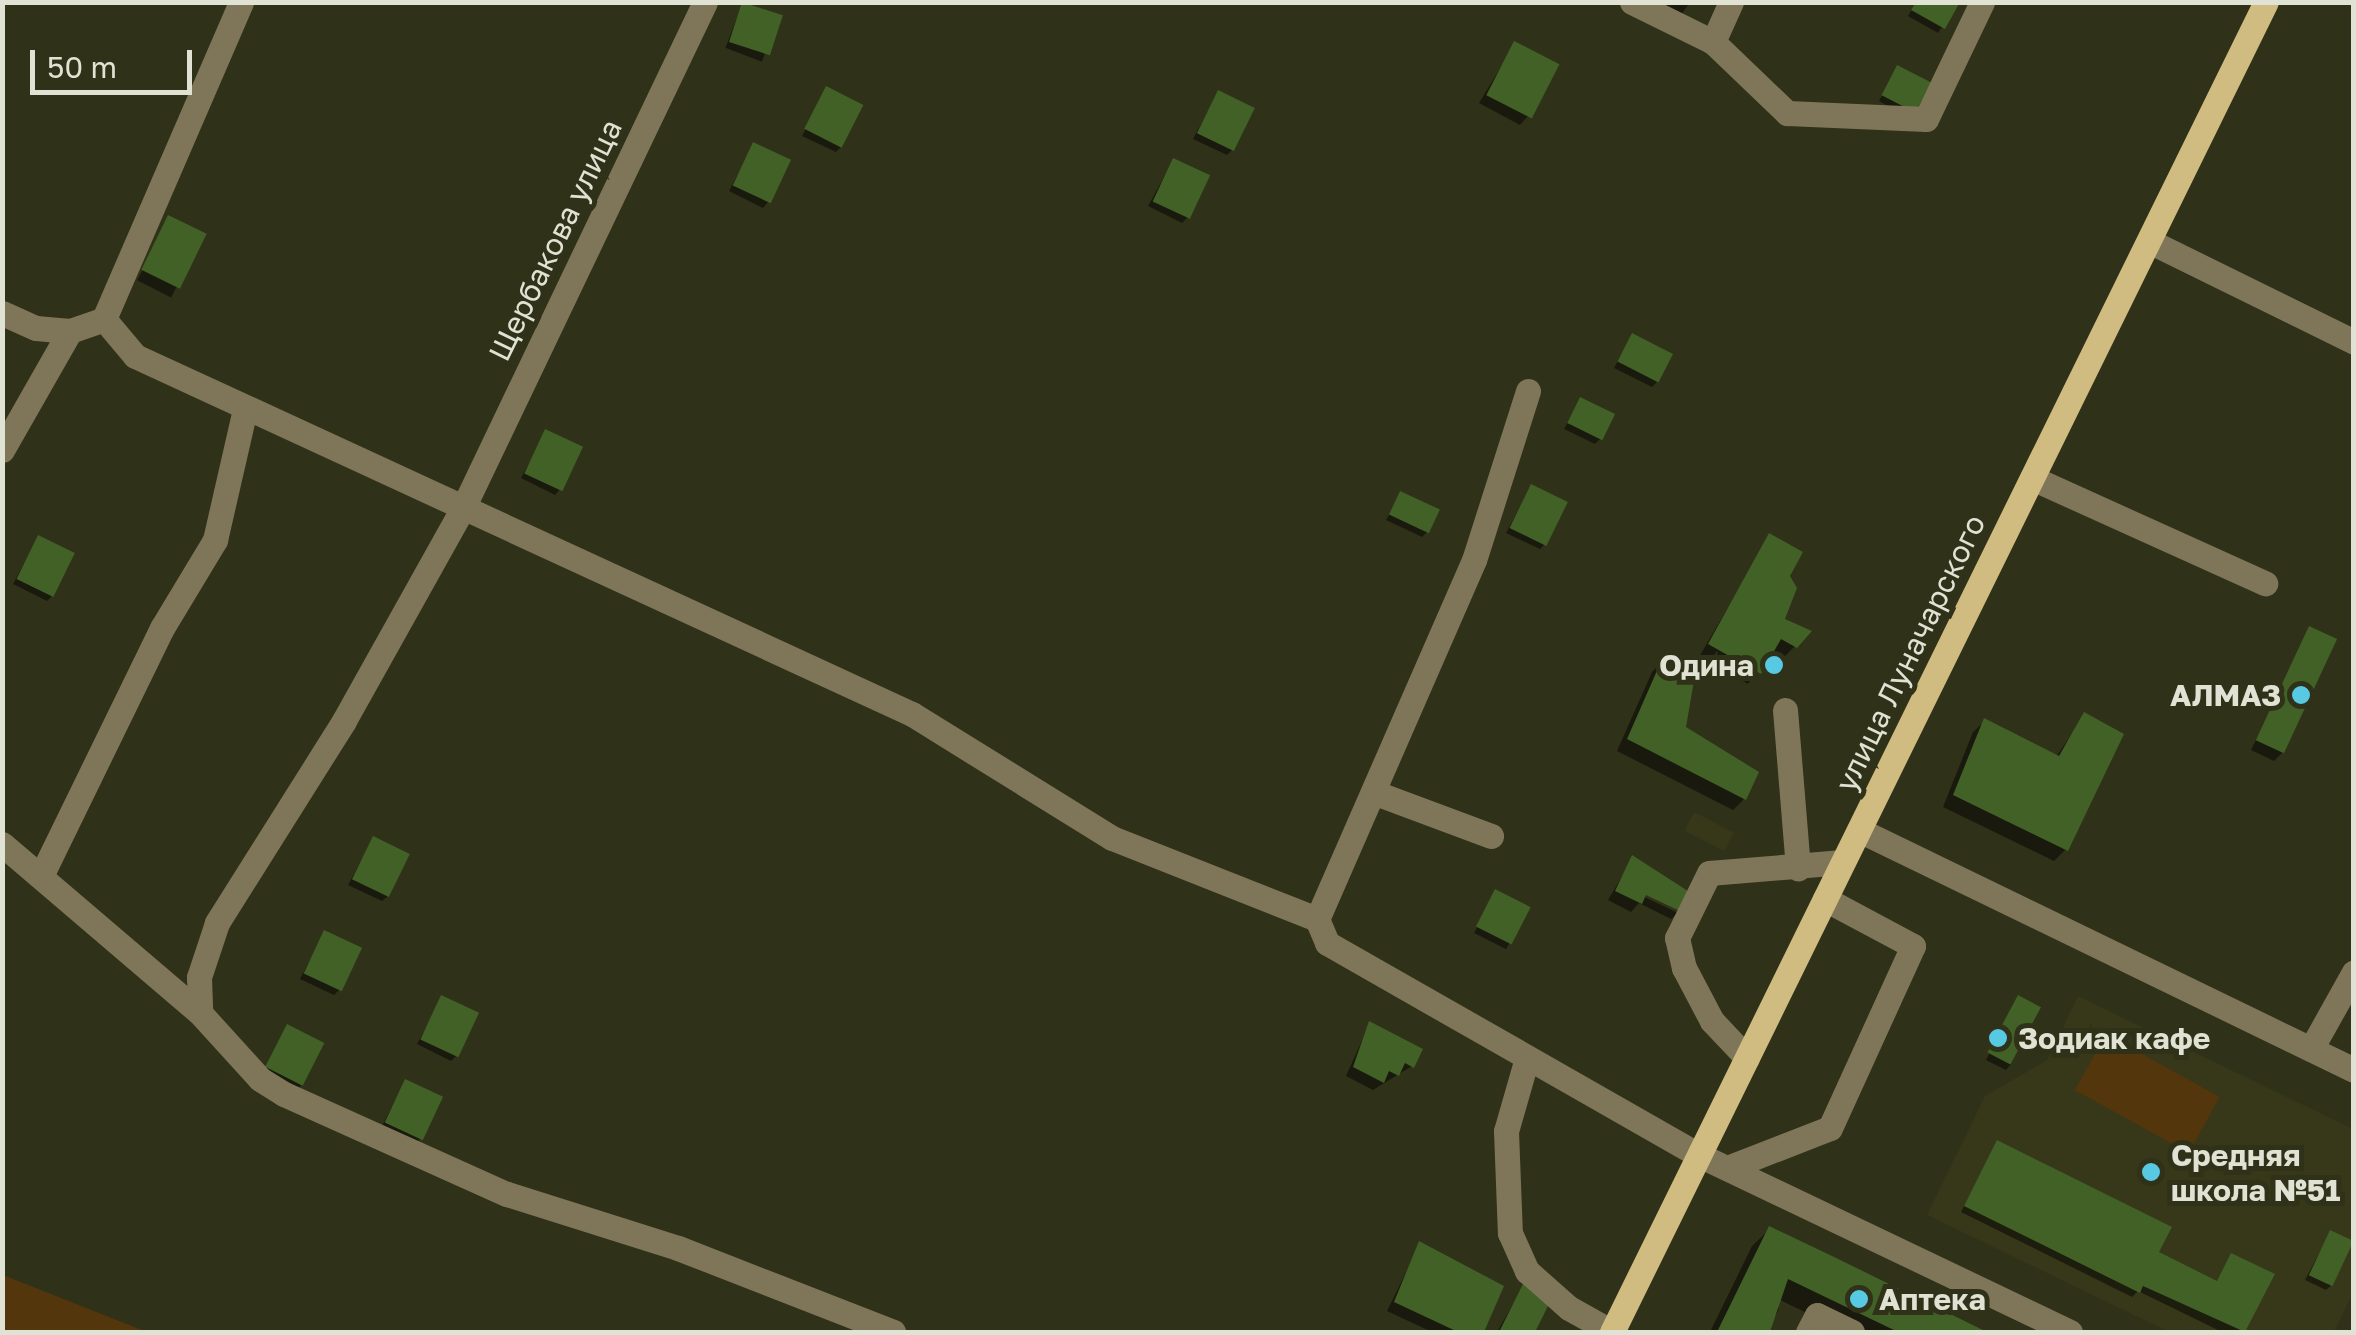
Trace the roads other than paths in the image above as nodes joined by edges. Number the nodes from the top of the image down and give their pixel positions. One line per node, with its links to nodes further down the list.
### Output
1 (241, 2): 10 (street)
2 (705, 2): 17 (street, Щербакова улица)
3 (1632, 2): 7 (street)
4 (1732, 2): 7 (street)
5 (1982, 2): 7 (street)
6 (2266, 2): 8 (main road, улица Луначарского)
7 (1713, 42)
8 (2149, 241): 12 (street); 16 (main road, улица Луначарского)
9 (2, 314): 11 (street)
10 (104, 320): 11 (street); 14 (street)
11 (70, 331): 15 (street)
12 (2354, 342)
13 (1528, 391): 20 (street)
14 (245, 409): 17 (street); 26 (street)
15 (2, 450)
16 (2032, 478): 18 (street); 21 (main road, улица Луначарского)
17 (464, 506): 28 (street); 30 (street, Щербакова улица)
18 (2265, 583)
19 (1785, 710): 25 (street)
20 (1373, 792): 22 (street); 28 (street)
21 (1859, 830): 24 (main road, улица Луначарского); 31 (street)
22 (1491, 836)
23 (2, 844): 26 (street)
24 (1843, 862): 25 (street); 27 (main road, улица Луначарского)
25 (1798, 868): 33 (street)
26 (41, 876): 30 (street)
27 (1825, 899): 33 (main road, улица Луначарского); 36 (street)
28 (1317, 919): 32 (street)
29 (2354, 972): 31 (street)
30 (200, 1014): 37 (street)
31 (2311, 1049): 34 (street)
32 (1527, 1058): 35 (street); 38 (street)
33 (1748, 1058): 35 (main road, улица Луначарского)
34 (2354, 1070)
35 (1699, 1155): 36 (street); 38 (main road, улица Луначарского)
36 (1730, 1166): 41 (street)
37 (893, 1332)
38 (1612, 1332)
39 (1808, 1332): 40 (street)
40 (1852, 1332)
41 (2070, 1332)

